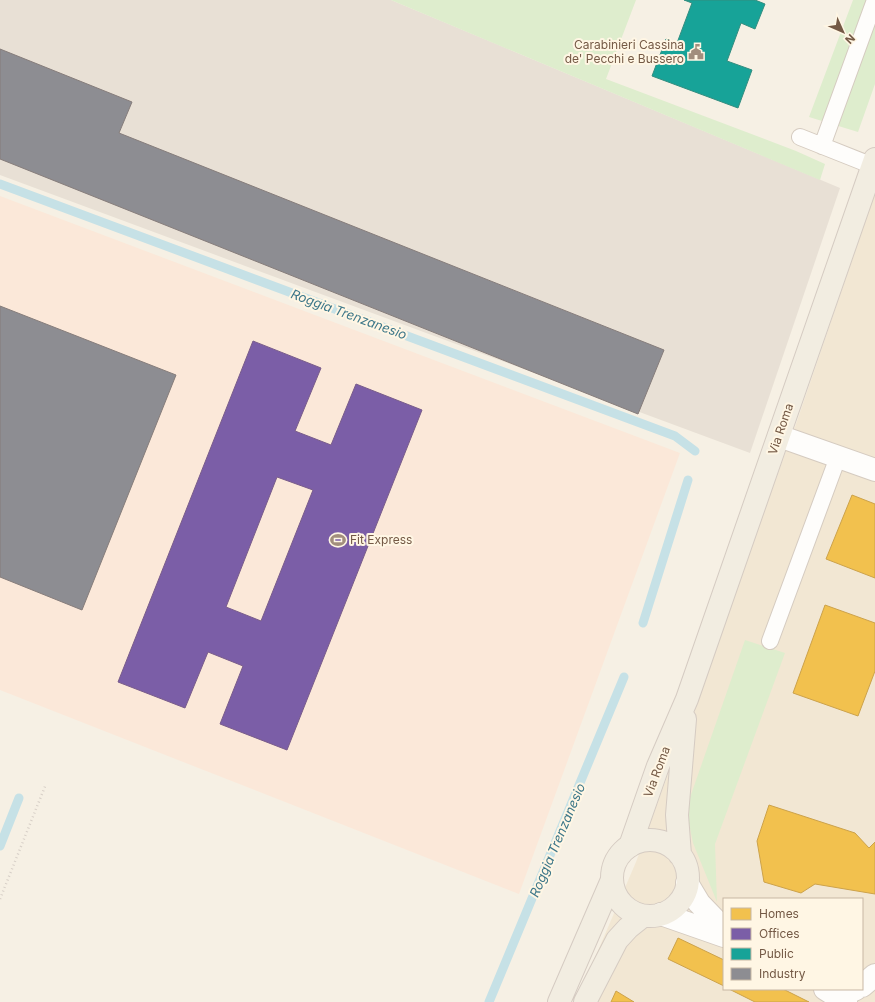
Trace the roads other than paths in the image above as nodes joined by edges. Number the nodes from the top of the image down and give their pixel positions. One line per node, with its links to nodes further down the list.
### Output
1 (875, 0): 3 (lane)
2 (800, 137): 3 (lane)
3 (822, 146): 4 (lane)
4 (874, 163): 5 (main road, Via Roma)
5 (779, 436): 6 (street); 9 (main road, Via Roma)
6 (838, 457): 7 (street); 8 (lane)
7 (875, 470)
8 (770, 640)
9 (687, 699): 10 (main road, Via Roma); 11 (main road, Via Roma)
10 (630, 846): 11 (main road, Via Roma); 12 (main road, Via Roma)
11 (680, 855): 13 (main road, Via Roma)
12 (611, 882): 14 (main road); 19 (main road, Via Roma)
13 (687, 883): 14 (main road); 15 (street)
14 (652, 915): 16 (street); 20 (main road)
15 (723, 928)
16 (723, 936)
17 (875, 975): 18 (street)
18 (863, 985)
19 (559, 1002)
20 (585, 1002)

